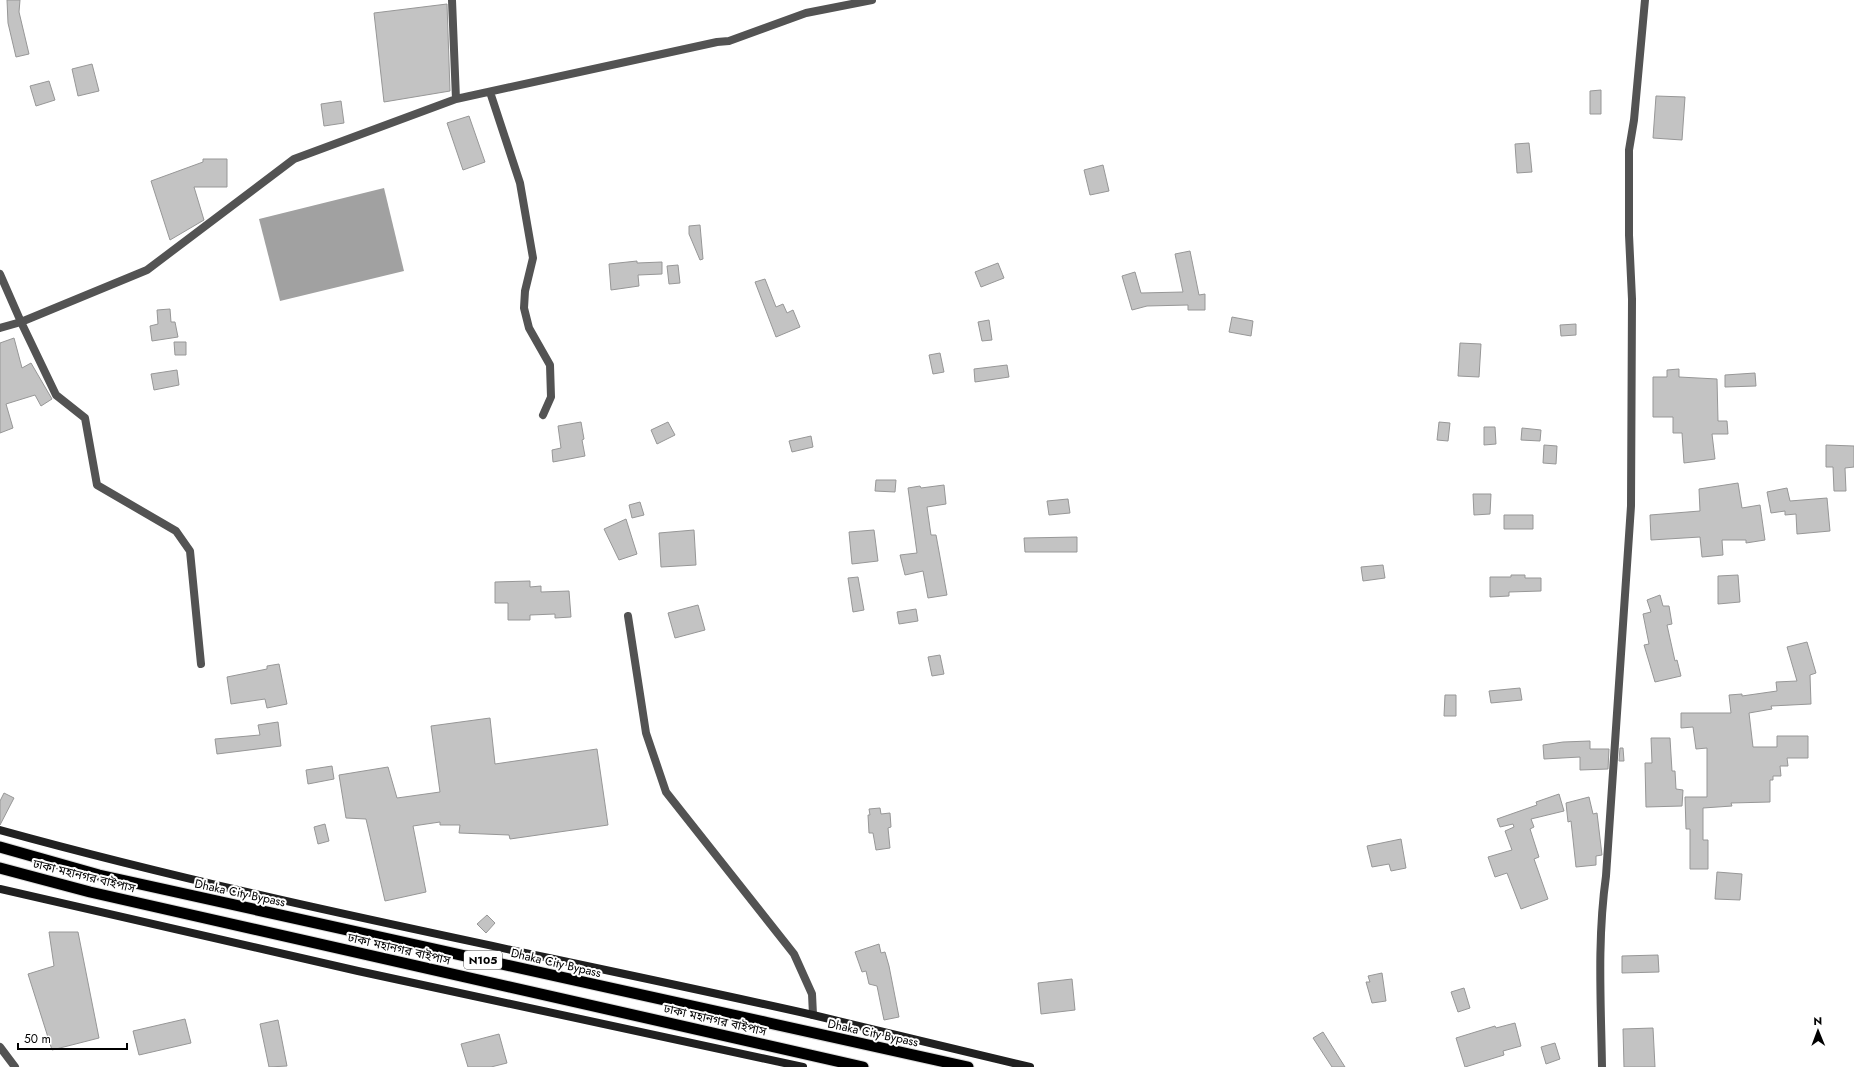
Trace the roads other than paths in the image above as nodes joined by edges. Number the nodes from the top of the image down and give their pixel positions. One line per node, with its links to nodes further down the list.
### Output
1 (452, 0): 5 (street)
2 (872, 0): 4 (street)
3 (1645, 0): 23 (street)
4 (490, 92): 5 (street); 9 (street)
5 (456, 99): 7 (street)
6 (0, 274): 7 (street)
7 (21, 322): 8 (street); 11 (street)
8 (0, 328)
9 (543, 415)
10 (628, 616): 16 (street)
11 (201, 664)
12 (0, 830): 16 (main road)
13 (0, 847): 21 (highway, Dhaka City Bypass / N105)
14 (0, 868): 20 (highway, ঢাকা মহানগর বাইপাস / N105)
15 (0, 889): 19 (main road)
16 (813, 1015): 22 (main road)
17 (0, 1047): 18 (street)
18 (15, 1067)
19 (803, 1067)
20 (863, 1067)
21 (968, 1067)
22 (1030, 1067)
23 (1602, 1067)

